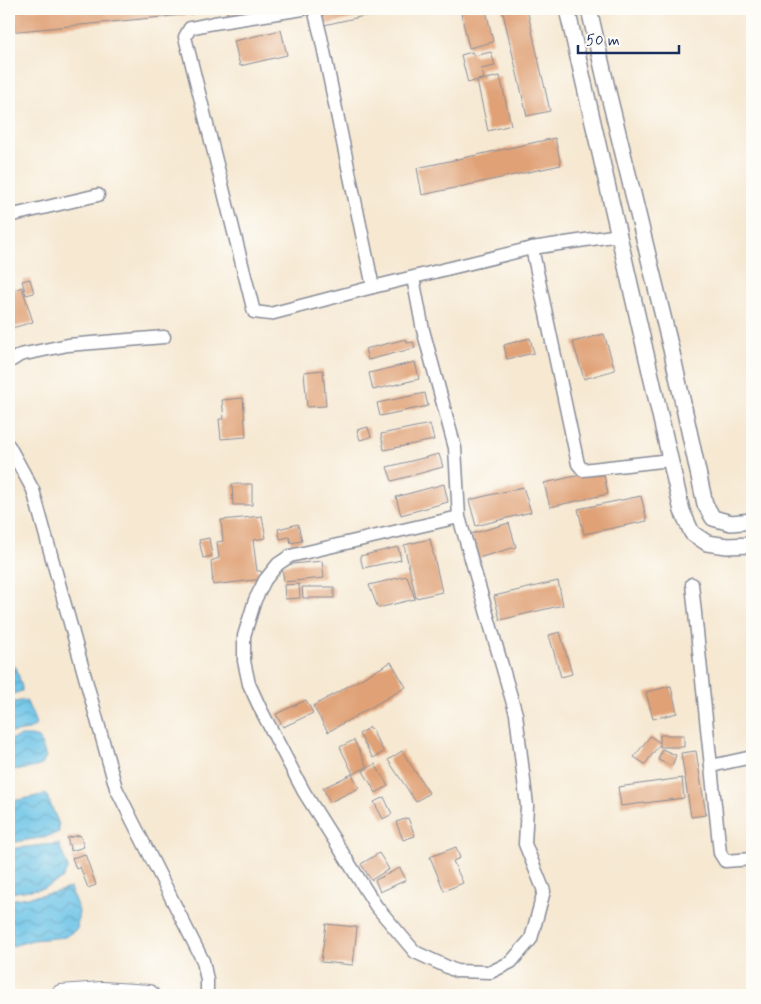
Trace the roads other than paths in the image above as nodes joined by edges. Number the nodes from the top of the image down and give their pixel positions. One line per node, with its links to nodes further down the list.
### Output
1 (303, 9): 10 (street)
2 (314, 9): 10 (street)
3 (567, 9): 7 (street)
4 (589, 9): 16 (street)
5 (98, 195): 6 (street)
6 (9, 216)
7 (619, 235): 8 (street); 14 (street)
8 (532, 248): 9 (street); 14 (street)
9 (413, 278): 10 (street); 15 (street)
10 (373, 287)
11 (164, 337): 12 (street)
12 (9, 362)
13 (9, 446): 26 (street)
14 (670, 460): 18 (street)
15 (459, 517): 15 (street)
16 (713, 518): 17 (street); 18 (street)
17 (752, 521)
18 (692, 533): 19 (street)
19 (752, 545)
20 (692, 584): 22 (street)
21 (752, 757): 22 (street)
22 (711, 766): 23 (street)
23 (752, 859)
24 (61, 995): 25 (main road)
25 (149, 995)
26 (207, 995)

